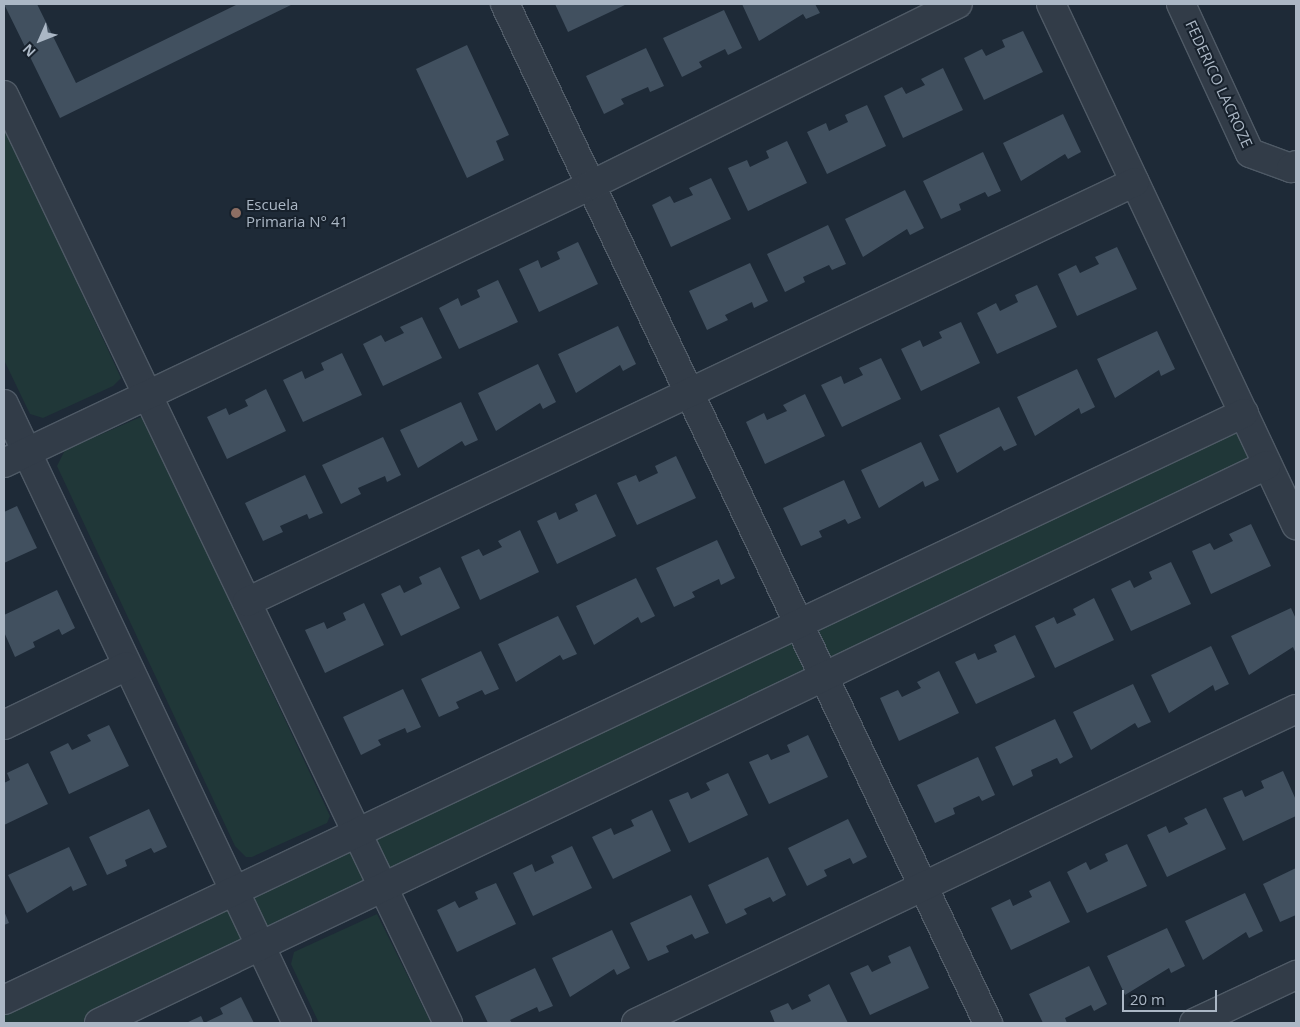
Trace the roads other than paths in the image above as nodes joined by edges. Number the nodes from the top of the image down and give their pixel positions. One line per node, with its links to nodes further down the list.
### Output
1 (505, 4): 8 (street)
2 (958, 4): 8 (street)
3 (1051, 4): 7 (street)
4 (1181, 4): 6 (street, FEDERICO LACROZE)
5 (4, 95): 10 (street)
6 (1294, 166)
7 (1135, 182): 9 (street); 12 (street)
8 (591, 185): 9 (street); 10 (street)
9 (690, 393): 16 (street); 17 (street)
10 (144, 395): 13 (street); 16 (street)
11 (4, 404): 13 (street)
12 (1244, 413): 14 (street); 17 (street)
13 (15, 458): 18 (street)
14 (1267, 465): 15 (street); 19 (street)
15 (1296, 525)
16 (247, 602): 22 (street)
17 (799, 623): 19 (street); 22 (street)
18 (127, 666): 21 (street); 25 (street)
19 (824, 676): 23 (street); 24 (street)
20 (1296, 709): 23 (street)
21 (4, 725)
22 (356, 832): 24 (street); 25 (street)
23 (924, 887): 32 (street); 33 (street)
24 (383, 888): 26 (street); 31 (street)
25 (235, 890): 26 (street); 28 (street)
26 (261, 946): 29 (street); 30 (street)
27 (1296, 975): 34 (street)
28 (4, 1000)
29 (99, 1023)
30 (297, 1023)
31 (448, 1023)
32 (636, 1023)
33 (988, 1023)
34 (1194, 1023)

